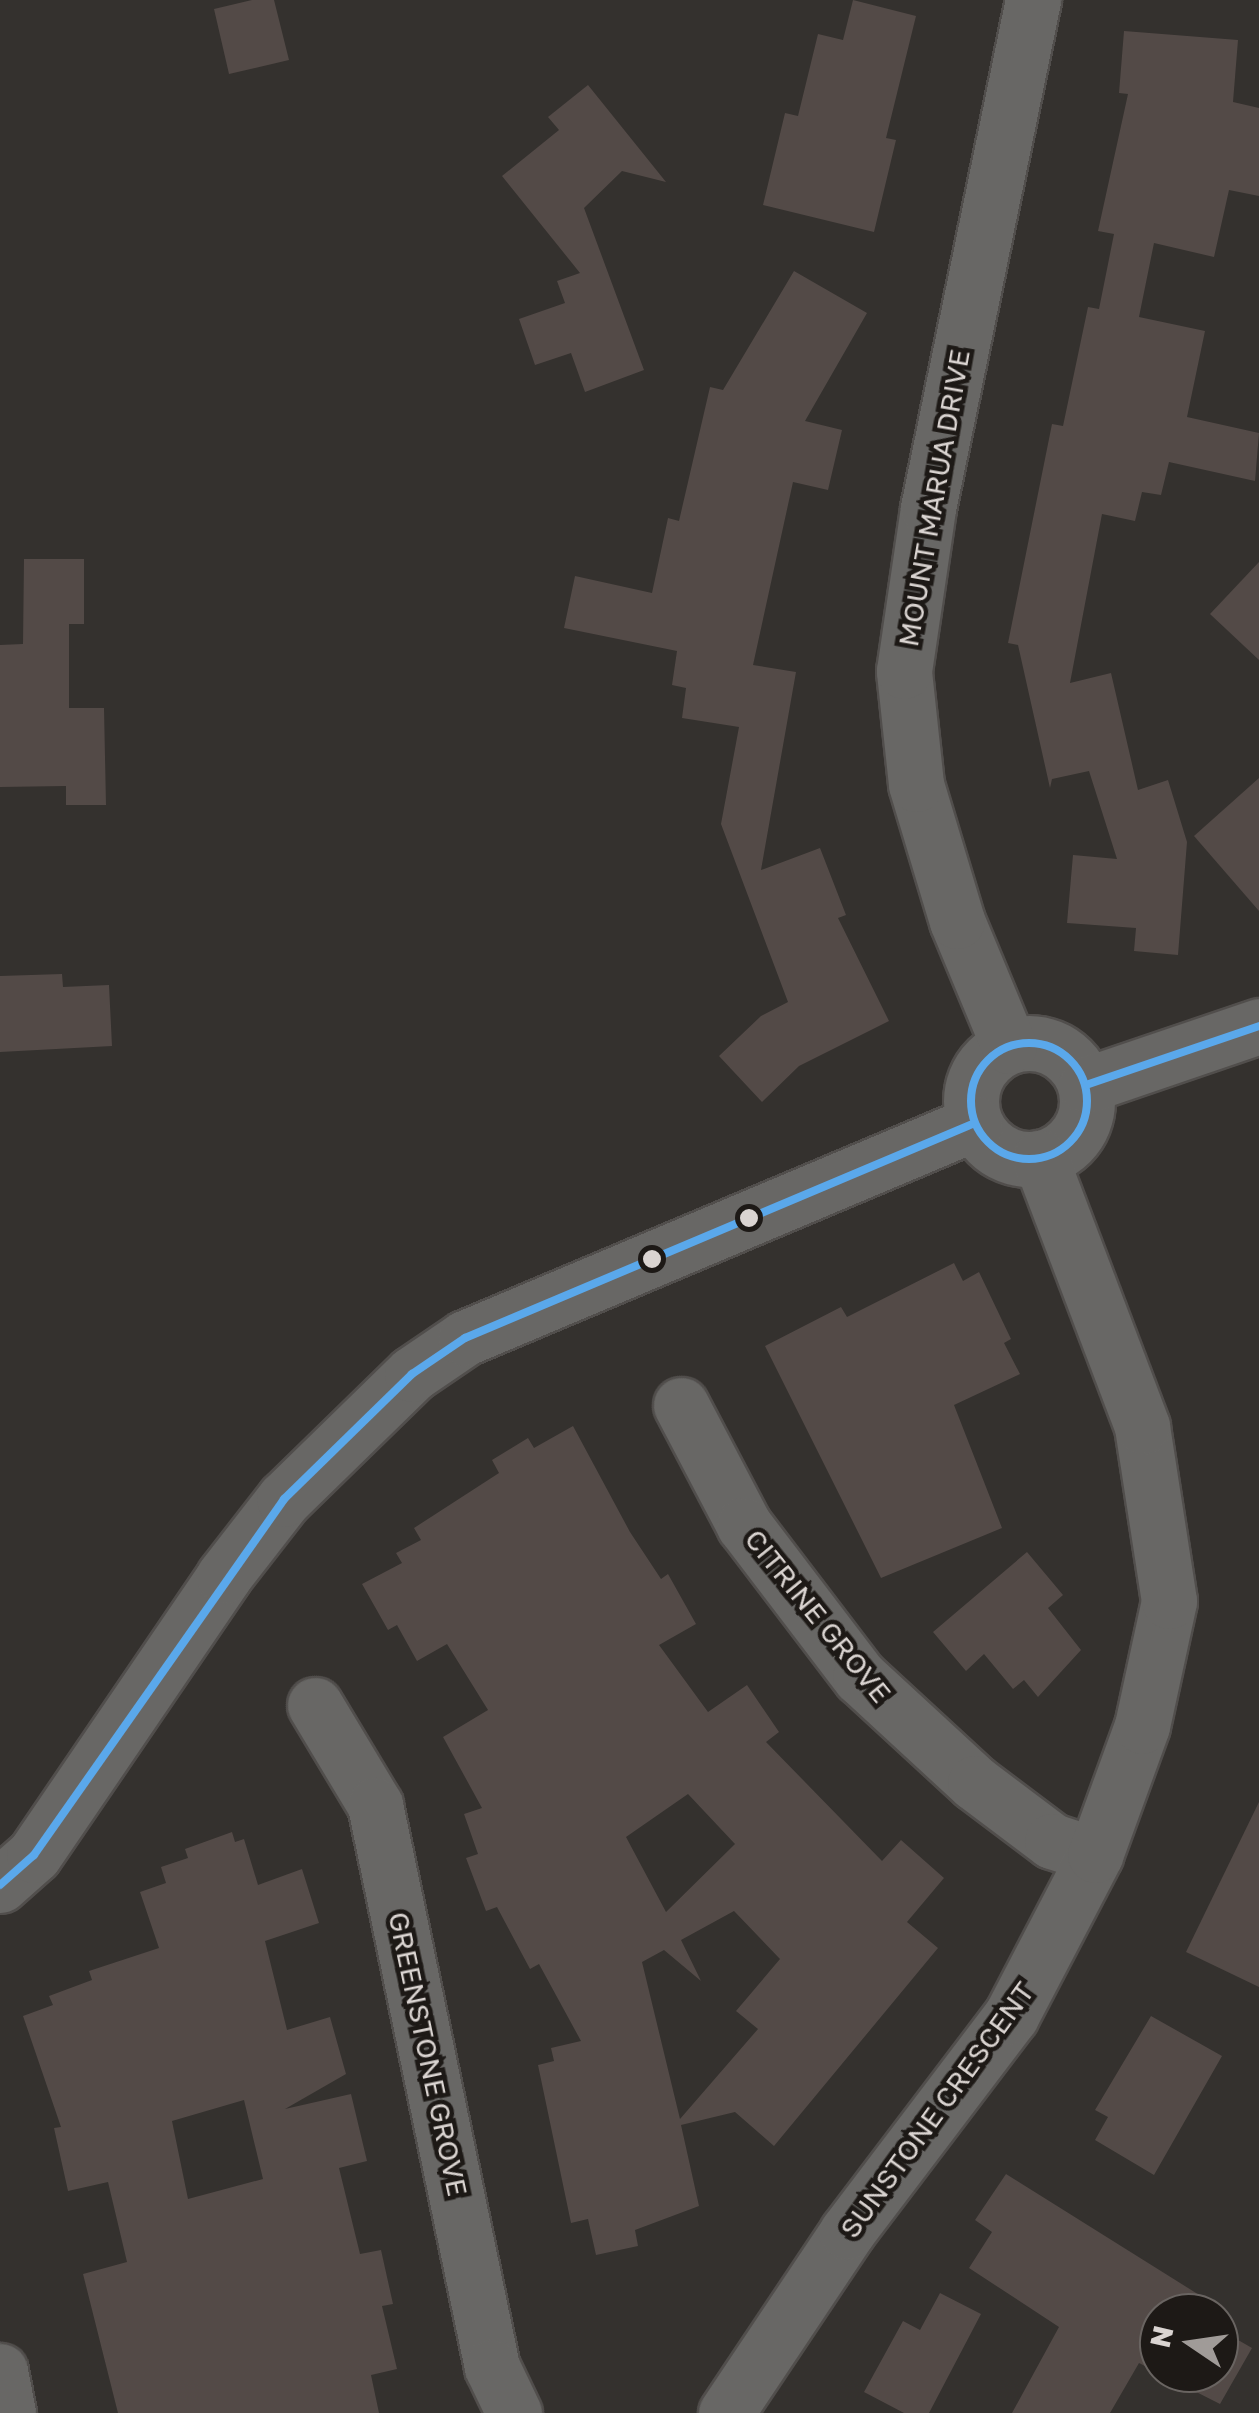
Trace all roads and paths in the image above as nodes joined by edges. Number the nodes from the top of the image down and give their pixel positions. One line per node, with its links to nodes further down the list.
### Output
1 (1033, 0): 3 (street, MOUNT MARUA DRIVE)
2 (1259, 1026): 4 (street)
3 (1008, 1046): 4 (street); 5 (street)
4 (1086, 1085): 6 (street)
5 (975, 1123): 6 (street); 10 (street)
6 (1040, 1158): 9 (street, SUNSTONE CRESCENT)
7 (682, 1405): 9 (street, CITRINE GROVE)
8 (314, 1705): 13 (street, GREENSTONE GROVE)
9 (1096, 1855): 14 (street, SUNSTONE CRESCENT)
10 (0, 1885)
11 (0, 2370): 12 (street)
12 (8, 2413)
13 (514, 2413)
14 (726, 2413)

